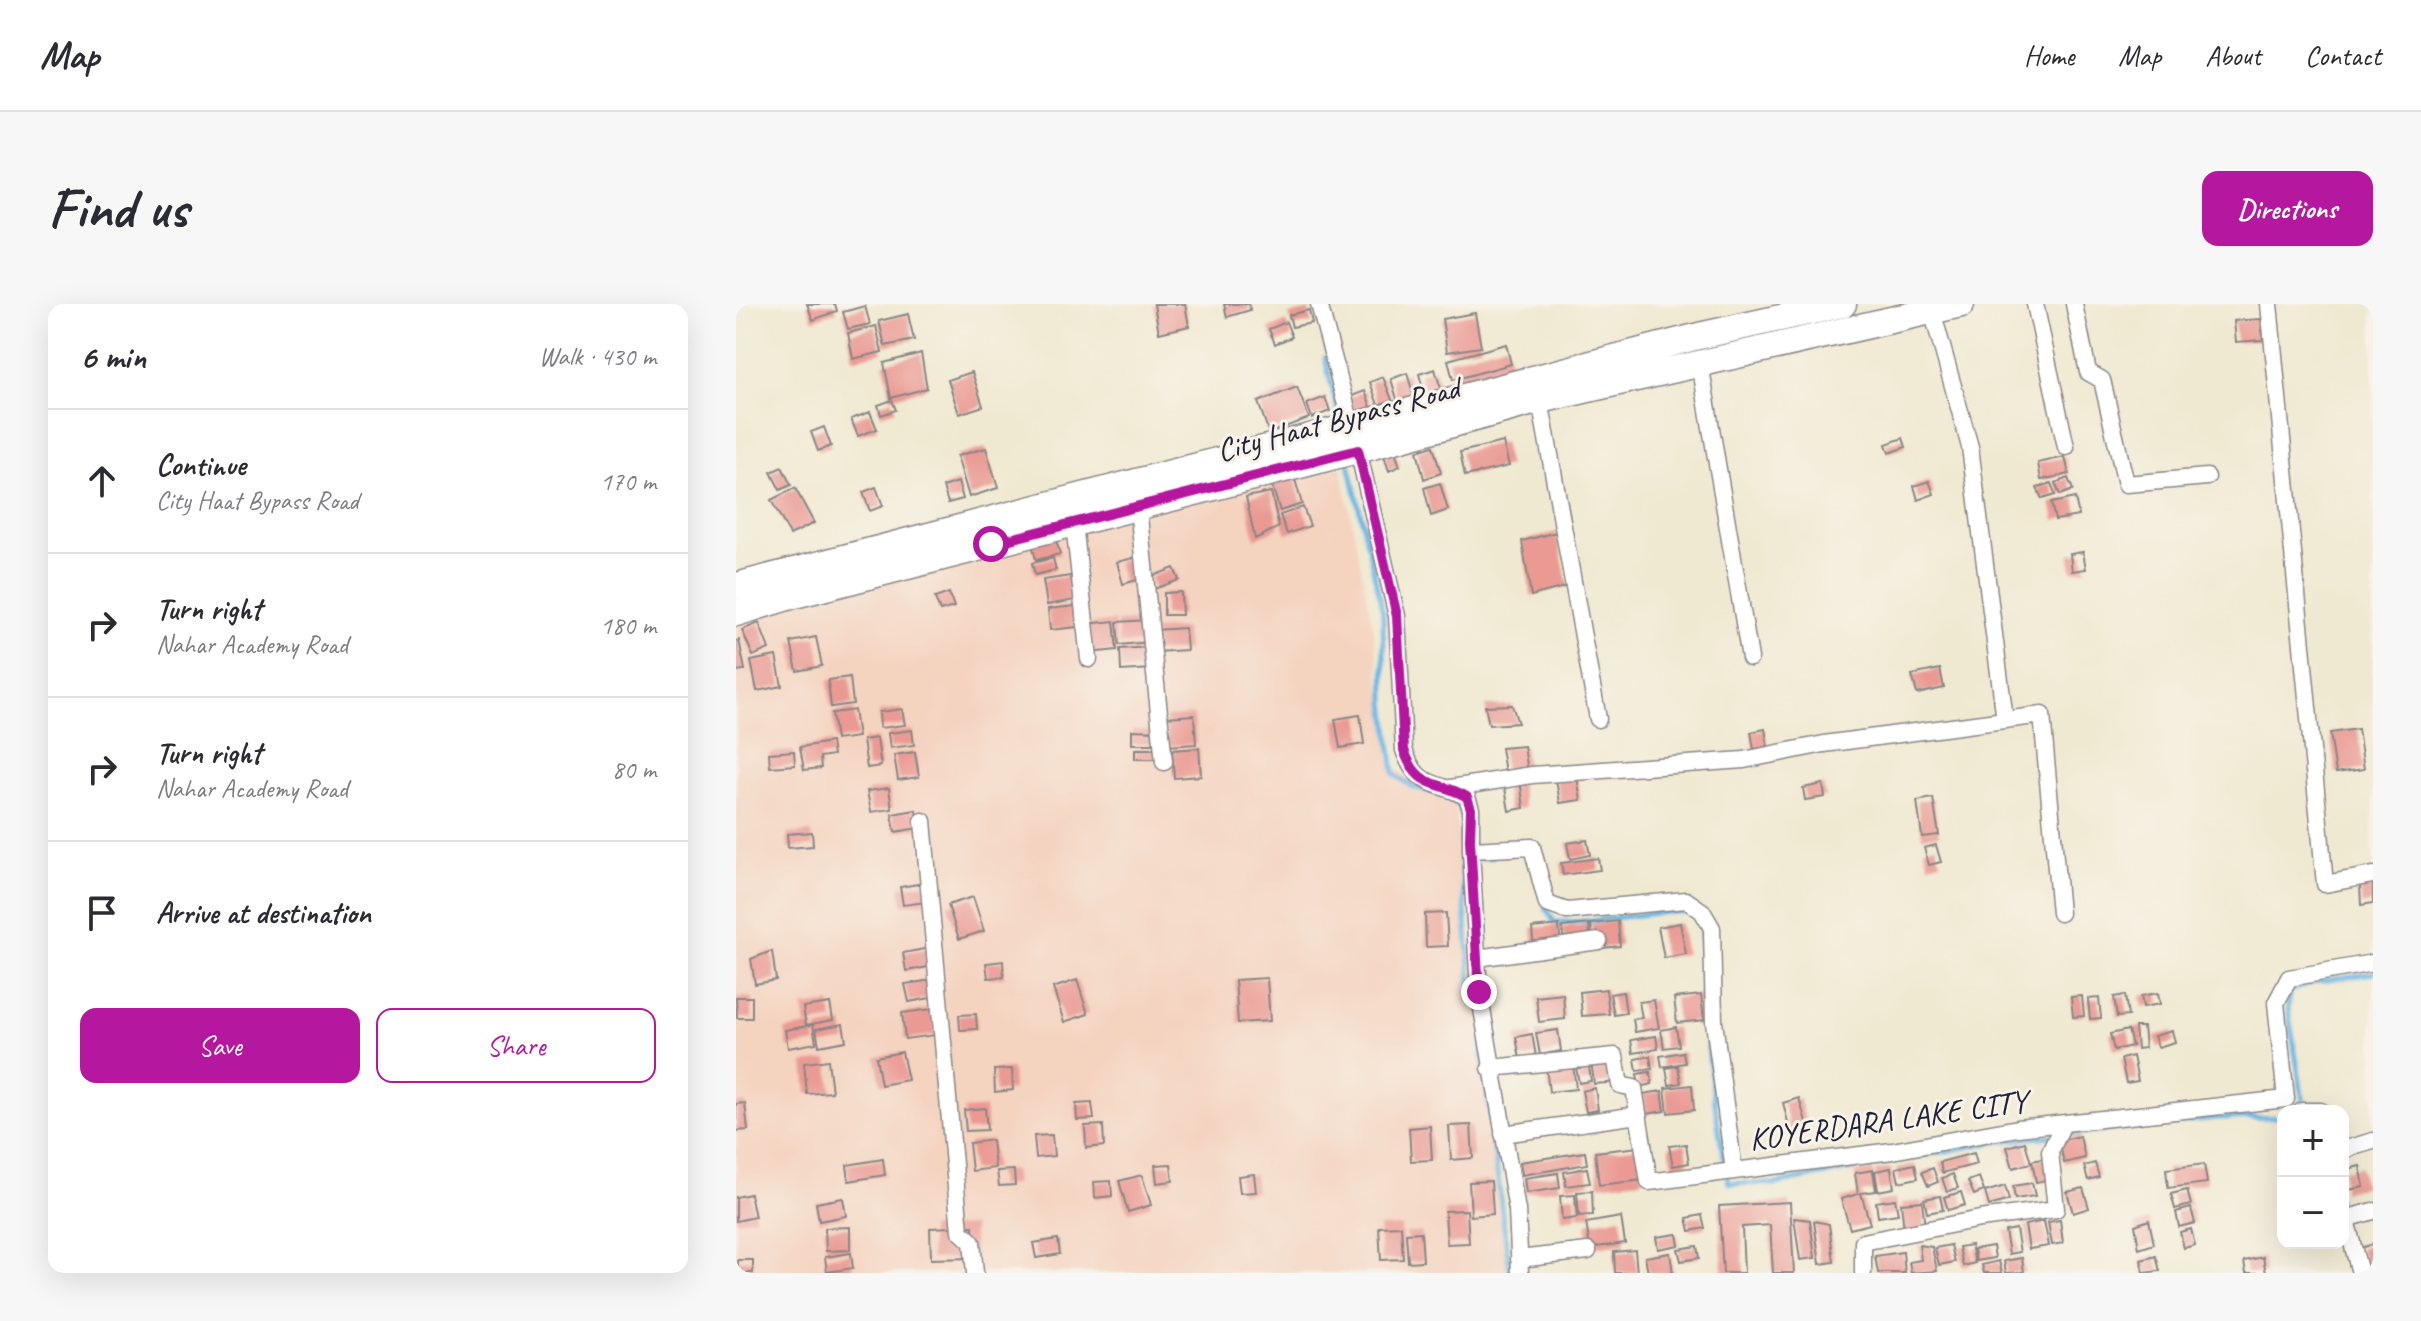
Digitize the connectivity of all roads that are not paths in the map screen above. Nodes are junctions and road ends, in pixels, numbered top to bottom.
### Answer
1 (1319, 304) edge
2 (1843, 304) edge
3 (1961, 304) edge
4 (2035, 304) edge
5 (2074, 304) edge
6 (2269, 304) edge
7 (1932, 311) junction
8 (1700, 363) junction
9 (1540, 400) junction
10 (1354, 438) junction
11 (2066, 447) dead end
12 (2207, 477) dead end
13 (1138, 507) junction
14 (1074, 523) junction
15 (736, 586) edge
16 (736, 613) edge
17 (1750, 658) dead end
18 (1089, 659) dead end
19 (1598, 719) dead end
20 (2005, 720) junction
21 (1164, 762) dead end
22 (1451, 788) junction
23 (923, 821) dead end
24 (1471, 850) junction
25 (2373, 875) edge
26 (2060, 913) dead end
27 (1599, 941) dead end
28 (1477, 958) junction
29 (2373, 963) edge
30 (1490, 1068) junction
31 (2286, 1099) junction
32 (2294, 1105) edge
33 (1638, 1115) junction
34 (2063, 1124) junction
35 (1503, 1134) junction
36 (2373, 1141) edge
37 (2349, 1148) edge
38 (1734, 1171) junction
39 (2373, 1211) edge
40 (2349, 1213) edge
41 (2349, 1232) edge
42 (1588, 1251) dead end
43 (1519, 1266) edge
44 (975, 1273) edge
45 (1863, 1273) edge
46 (2360, 1273) edge

1 - 10 street
2 - 10 main road, City Haat Bypass Road
3 - 7 main road, City Haat Bypass Road
4 - 11 street
5 - 12 street
6 - 25 street
7 - 8 main road, City Haat Bypass Road
7 - 20 street
8 - 9 main road, City Haat Bypass Road
8 - 17 street
9 - 10 main road, City Haat Bypass Road
9 - 19 street
10 - 13 main road, City Haat Bypass Road
10 - 15 main road, City Haat Bypass Road
10 - 22 street
13 - 14 main road, City Haat Bypass Road
13 - 21 street
14 - 16 main road, City Haat Bypass Road
14 - 18 street
20 - 22 street
20 - 26 street
22 - 24 street
23 - 44 street
24 - 28 street
24 - 38 street, KOYERDARA LAKE CITY
27 - 28 street
28 - 30 street
29 - 31 street
30 - 33 street
30 - 35 street
31 - 32 street
31 - 34 street, KOYERDARA LAKE CITY
33 - 35 street
33 - 38 street
34 - 38 street, KOYERDARA LAKE CITY
34 - 45 street
35 - 43 street
36 - 37 street
39 - 40 street
41 - 46 street
42 - 43 street

